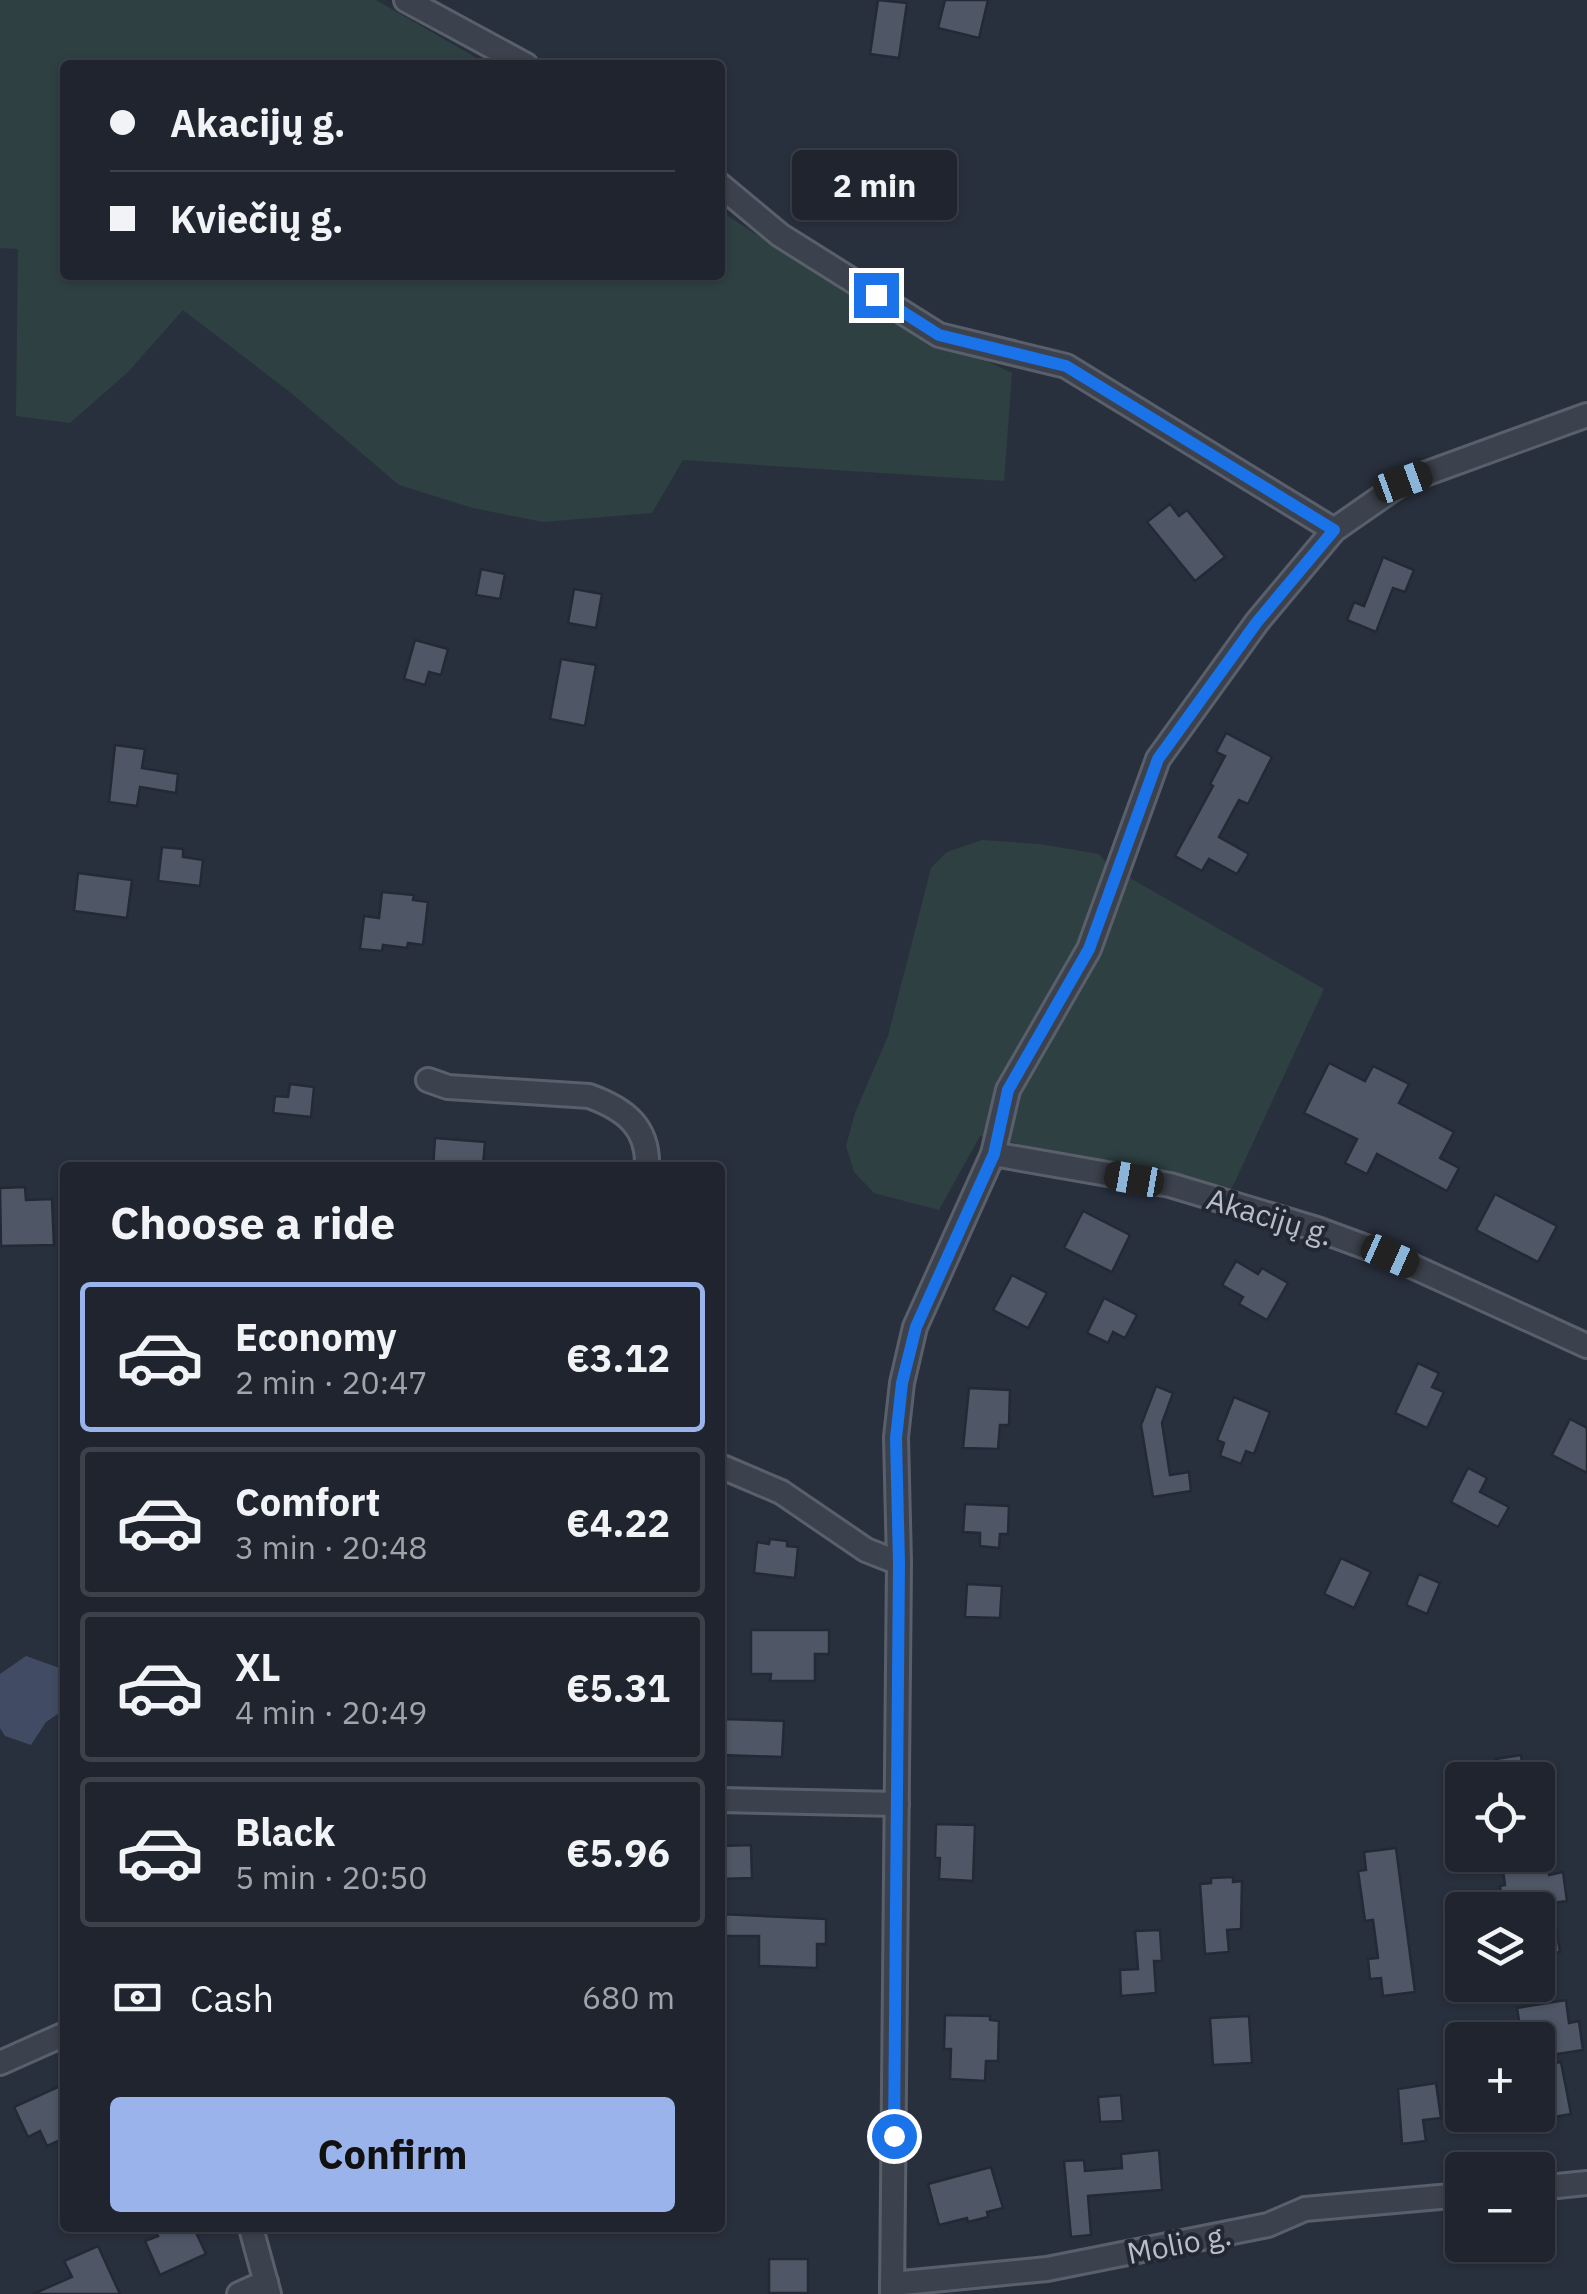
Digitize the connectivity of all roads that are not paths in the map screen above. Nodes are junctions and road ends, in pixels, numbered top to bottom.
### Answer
1 (406, 0) edge
2 (517, 60) edge
3 (725, 189) edge
4 (1587, 415) edge
5 (1334, 530) junction
6 (428, 1080) dead end
7 (994, 1154) junction
8 (647, 1162) edge
9 (1587, 1346) edge
10 (725, 1468) edge
11 (899, 1563) junction
12 (725, 1800) edge
13 (896, 1804) junction
14 (60, 2036) edge
15 (0, 2062) edge
16 (1587, 2183) edge
17 (1555, 2186) edge
18 (1445, 2196) edge
19 (252, 2232) edge
20 (268, 2288) edge
21 (892, 2289) edge
22 (239, 2294) edge

1 - 2 street
3 - 5 street
4 - 5 street
5 - 7 street
6 - 8 street
7 - 9 street, Akacijų g.
7 - 11 street
10 - 11 street
11 - 13 street
12 - 13 street
13 - 21 street
14 - 15 street
16 - 17 street
18 - 21 street, Molio g.
19 - 20 street
20 - 22 street

